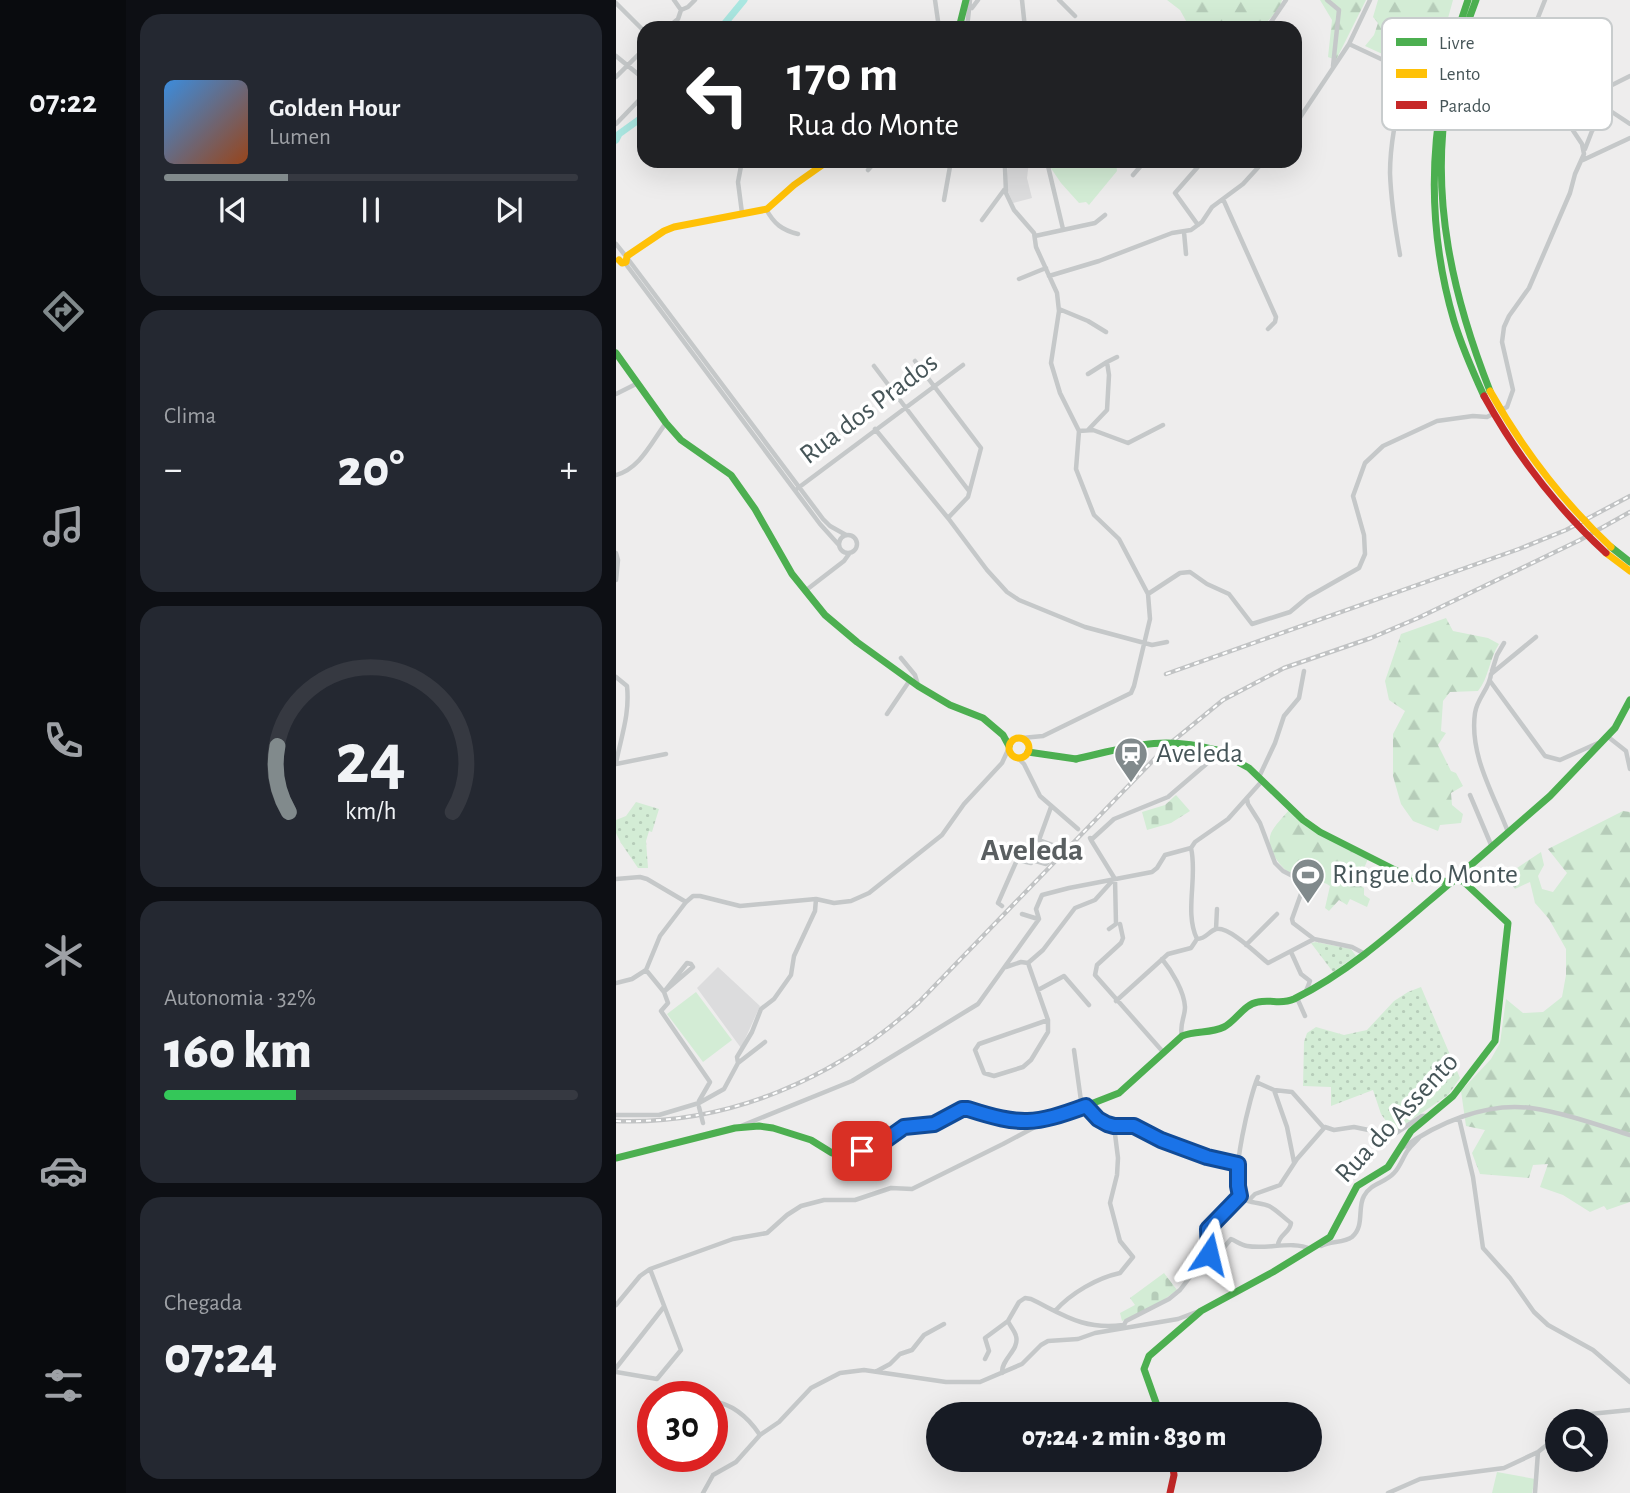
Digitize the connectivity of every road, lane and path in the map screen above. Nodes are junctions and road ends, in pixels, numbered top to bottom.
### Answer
1 (674, 0) edge
2 (695, 0) edge
3 (935, 0) edge
4 (968, 0) edge
5 (978, 0) edge
6 (1022, 0) edge
7 (1059, 0) edge
8 (1286, 0) edge
9 (1327, 0) edge
10 (1370, 0) edge
11 (1462, 0) edge
12 (1468, 0) edge
13 (1476, 0) edge
14 (1545, 0) edge
15 (616, 3) edge
16 (971, 9) junction
17 (681, 10) junction
18 (1075, 16) dead end
19 (1457, 18) edge
20 (1462, 18) edge
21 (1469, 18) edge
22 (1538, 18) edge
23 (676, 21) edge
24 (938, 21) edge
25 (961, 21) edge
26 (968, 21) edge
27 (1024, 21) edge
28 (1272, 21) edge
29 (637, 24) edge
30 (1349, 44) junction
31 (616, 56) edge
32 (637, 57) edge
33 (1382, 60) edge
34 (629, 65) junction
35 (1332, 71) junction
36 (637, 72) edge
37 (1630, 76) edge
38 (616, 77) edge
39 (1612, 85) edge
40 (637, 102) edge
41 (1612, 111) edge
42 (1302, 115) edge
43 (616, 124) edge
44 (1630, 124) edge
45 (1394, 130) edge
46 (1436, 130) edge
47 (1444, 130) edge
48 (1573, 130) edge
49 (1593, 130) edge
50 (1630, 138) edge
51 (1584, 151) junction
52 (1583, 160) junction
53 (741, 168) edge
54 (818, 168) edge
55 (950, 168) edge
56 (1005, 168) edge
57 (1048, 168) edge
58 (1139, 168) edge
59 (1197, 168) edge
60 (1258, 168) edge
61 (1133, 175) dead end
62 (1005, 189) junction
63 (1223, 199) junction
64 (944, 200) dead end
65 (766, 209) junction
66 (742, 214) junction
67 (1105, 215) dead end
68 (982, 220) dead end
69 (1198, 225) junction
70 (1063, 229) junction
71 (1184, 232) junction
72 (798, 234) dead end
73 (1035, 236) junction
74 (616, 243) edge
75 (1186, 254) dead end
76 (1400, 255) dead end
77 (622, 258) edge
78 (1046, 268) junction
79 (1049, 276) junction
80 (1019, 279) dead end
81 (1059, 309) junction
82 (1268, 330) dead end
83 (1106, 332) dead end
84 (616, 353) edge
85 (1117, 358) dead end
86 (915, 361) dead end
87 (1107, 362) junction
88 (963, 365) dead end
89 (874, 366) dead end
90 (1088, 374) dead end
91 (638, 383) junction
92 (934, 386) junction
93 (1487, 393) junction
94 (616, 394) edge
95 (905, 407) junction
96 (666, 423) junction
97 (1163, 425) dead end
98 (875, 429) junction
99 (1088, 430) junction
100 (1079, 431) junction
101 (616, 475) edge
102 (797, 488) junction
103 (969, 492) junction
104 (948, 518) junction
105 (846, 535) junction
106 (838, 544) junction
107 (1609, 550) junction
108 (616, 553) edge
109 (850, 554) junction
110 (1630, 562) edge
111 (616, 572) edge
112 (1630, 572) edge
113 (616, 580) edge
114 (804, 591) junction
115 (1147, 594) junction
116 (1536, 637) dead end
117 (1167, 642) dead end
118 (1144, 643) junction
119 (1504, 643) dead end
120 (901, 658) dead end
121 (1304, 671) dead end
122 (1491, 674) junction
123 (616, 677) edge
124 (910, 680) junction
125 (1490, 681) junction
126 (918, 686) junction
127 (1630, 699) edge
128 (887, 714) dead end
129 (1003, 735) junction
130 (1018, 738) junction
131 (1605, 739) junction
132 (1009, 748) junction
133 (1628, 749) edge
134 (1026, 752) junction
135 (1576, 753) junction
136 (666, 754) dead end
137 (1225, 754) junction
138 (1583, 762) junction
139 (1002, 763) junction
140 (616, 764) edge
141 (1630, 769) edge
142 (1261, 779) junction
143 (1470, 795) dead end
144 (1247, 799) junction
145 (1051, 807) junction
146 (1078, 829) dead end
147 (1508, 833) junction
148 (1492, 847) junction
149 (1191, 848) junction
150 (1465, 877) junction
151 (616, 879) edge
152 (1115, 879) junction
153 (1450, 882) junction
154 (816, 899) junction
155 (686, 902) junction
156 (1002, 906) dead end
157 (1217, 909) dead end
158 (1022, 914) dead end
159 (1277, 914) dead end
160 (1038, 919) junction
161 (1120, 924) dead end
162 (1109, 929) dead end
163 (1216, 929) junction
164 (1197, 939) junction
165 (1314, 939) junction
166 (1246, 945) junction
167 (1291, 952) junction
168 (1014, 954) junction
169 (1365, 954) junction
170 (1162, 959) junction
171 (1021, 962) junction
172 (1028, 963) junction
173 (1005, 968) junction
174 (646, 971) junction
175 (616, 983) edge
176 (1038, 990) junction
177 (665, 991) junction
178 (1306, 992) junction
179 (1297, 998) junction
180 (1116, 1001) junction
181 (1089, 1004) dead end
182 (1305, 1016) dead end
183 (1048, 1020) junction
184 (1182, 1035) junction
185 (765, 1042) dead end
186 (1074, 1049) dead end
187 (1164, 1053) junction
188 (738, 1062) junction
189 (1274, 1090) junction
190 (699, 1105) junction
191 (1084, 1107) junction
192 (616, 1115) edge
193 (1430, 1115) junction
194 (1460, 1118) junction
195 (1039, 1121) junction
196 (1114, 1126) junction
197 (736, 1128) junction
198 (1324, 1128) junction
199 (1630, 1135) edge
200 (706, 1136) junction
201 (1419, 1137) junction
202 (1401, 1149) junction
203 (616, 1158) edge
204 (1295, 1163) junction
205 (1238, 1164) junction
206 (1240, 1196) junction
207 (1248, 1201) junction
208 (1278, 1245) junction
209 (1312, 1249) junction
210 (1209, 1252) junction
211 (649, 1269) junction
212 (616, 1305) edge
213 (664, 1308) junction
214 (1055, 1311) junction
215 (1008, 1321) junction
216 (1181, 1322) junction
217 (944, 1324) dead end
218 (1144, 1324) junction
219 (1124, 1325) junction
220 (985, 1359) dead end
221 (616, 1370) edge
222 (876, 1371) junction
223 (1002, 1373) junction
224 (1630, 1382) edge
225 (1155, 1402) edge
226 (728, 1405) edge
227 (1630, 1410) edge
228 (1608, 1412) edge
229 (760, 1435) junction
230 (1545, 1446) edge
231 (1538, 1452) junction
232 (1173, 1472) edge
233 (1404, 1486) junction
234 (1173, 1492) edge
235 (703, 1493) edge
236 (1388, 1493) edge
237 (1404, 1493) edge
238 (1535, 1493) edge

1 - 17 street
2 - 17 street
3 - 24 street
4 - 16 street
4 - 25 main road
5 - 16 street
6 - 27 street
7 - 18 street
8 - 28 street
9 - 35 street
10 - 30 street
11 - 19 main road
12 - 20 main road
13 - 21 main road
14 - 22 street
15 - 29 street
16 - 26 street
17 - 23 street
30 - 33 street
30 - 35 street
31 - 34 street
32 - 34 street
34 - 36 street
34 - 38 street
35 - 42 street
37 - 39 street
40 - 43 street
41 - 44 street
45 - 76 street
46 - 93 main road
47 - 93 main road
48 - 51 street
49 - 51 street
50 - 52 street
51 - 52 street
52 - 115 street
53 - 66 street
54 - 65 main road
55 - 64 street
56 - 62 street
57 - 70 street
58 - 61 street
59 - 69 street
60 - 63 street
62 - 68 street
62 - 73 street
63 - 69 street
63 - 82 street
65 - 66 main road
65 - 72 street
66 - 77 main road
67 - 70 street
69 - 71 street
70 - 73 street
71 - 75 street
71 - 79 street
73 - 78 street
74 - 77 street
77 - 102 street
78 - 79 street
78 - 80 street
79 - 81 street
81 - 83 street
81 - 100 street
84 - 91 main road
85 - 87 street
86 - 92 street
87 - 90 street
87 - 99 street
88 - 92 street, Rua dos Prados
89 - 95 street
91 - 94 street
91 - 96 main road
92 - 95 street, Rua dos Prados
92 - 103 street
93 - 107 main road, bridge
95 - 98 street, Rua dos Prados
95 - 103 street
96 - 101 street
96 - 114 main road
97 - 99 street
98 - 102 street, Rua dos Prados
98 - 104 street
99 - 100 street
100 - 115 street
102 - 105 street
102 - 106 street
103 - 104 street
104 - 118 street
105 - 106 street
105 - 109 street
106 - 109 street
107 - 110 main road
107 - 112 main road
108 - 111 street
109 - 114 street
111 - 113 street
114 - 124 main road
115 - 118 street
116 - 122 street
117 - 118 street
118 - 134 street
119 - 122 street
120 - 126 street
121 - 142 street
122 - 125 street
123 - 140 street
124 - 126 main road
124 - 128 street
125 - 135 street
125 - 147 street
126 - 129 main road
127 - 131 main road
129 - 130 main road
129 - 132 main road
130 - 132 main road
130 - 134 main road
131 - 133 street
131 - 135 street
131 - 138 main road
132 - 134 main road
132 - 139 street
133 - 141 street
134 - 137 main road, bridge
134 - 139 street
134 - 145 street
135 - 138 street
136 - 140 street
137 - 142 main road
137 - 152 street
138 - 147 main road
139 - 154 street
142 - 144 street
142 - 153 main road
143 - 148 street
144 - 149 street
144 - 165 street
145 - 146 street
145 - 156 street
147 - 148 main road
148 - 150 main road
149 - 152 street
149 - 164 street
150 - 153 main road
150 - 193 main road, Rua do Assento
151 - 155 street
152 - 160 street
152 - 162 street
152 - 172 street
153 - 169 main road
154 - 155 street
154 - 188 street
155 - 174 street
157 - 163 street
158 - 160 street
159 - 166 street
160 - 168 street
161 - 180 street
163 - 164 street
163 - 166 street
164 - 170 street
165 - 167 street
165 - 169 street
166 - 167 street
167 - 178 street
168 - 171 street
168 - 173 street
169 - 178 main road
170 - 180 street
170 - 184 street
171 - 172 street
171 - 173 street
172 - 176 street
173 - 197 street
174 - 175 street
174 - 177 street
176 - 181 street
176 - 183 street
177 - 177 street
177 - 190 street
178 - 179 main road
179 - 182 street
179 - 184 main road
180 - 187 street
183 - 183 street
184 - 187 main road
185 - 188 street
186 - 191 street
187 - 191 main road
188 - 190 street
189 - 198 street
189 - 204 street
189 - 205 street
190 - 192 street
190 - 200 street, bridge
191 - 195 main road
191 - 196 street
193 - 198 street
193 - 202 main road, Rua do Assento
194 - 199 street
194 - 201 street
194 - 224 street
195 - 197 main road
195 - 211 street
196 - 205 street
196 - 214 street
197 - 200 main road
198 - 204 street
200 - 203 main road
201 - 202 street
201 - 209 street
202 - 209 main road, Rua do Assento
204 - 207 street
205 - 206 street
206 - 207 street
206 - 210 street
207 - 208 street
208 - 209 street
208 - 210 street
209 - 216 main road, Rua do Assento
210 - 219 street
211 - 212 street
211 - 213 street
213 - 221 street
213 - 221 street
214 - 215 street
214 - 219 street
215 - 220 street
215 - 223 street
216 - 218 street
216 - 225 main road, Rua do Assento
217 - 222 street
218 - 219 street
218 - 223 street
222 - 223 street
222 - 229 street
226 - 229 street
227 - 228 street
229 - 235 street
230 - 231 street
231 - 233 street
231 - 238 street
232 - 234 main road
233 - 236 street
233 - 237 street

